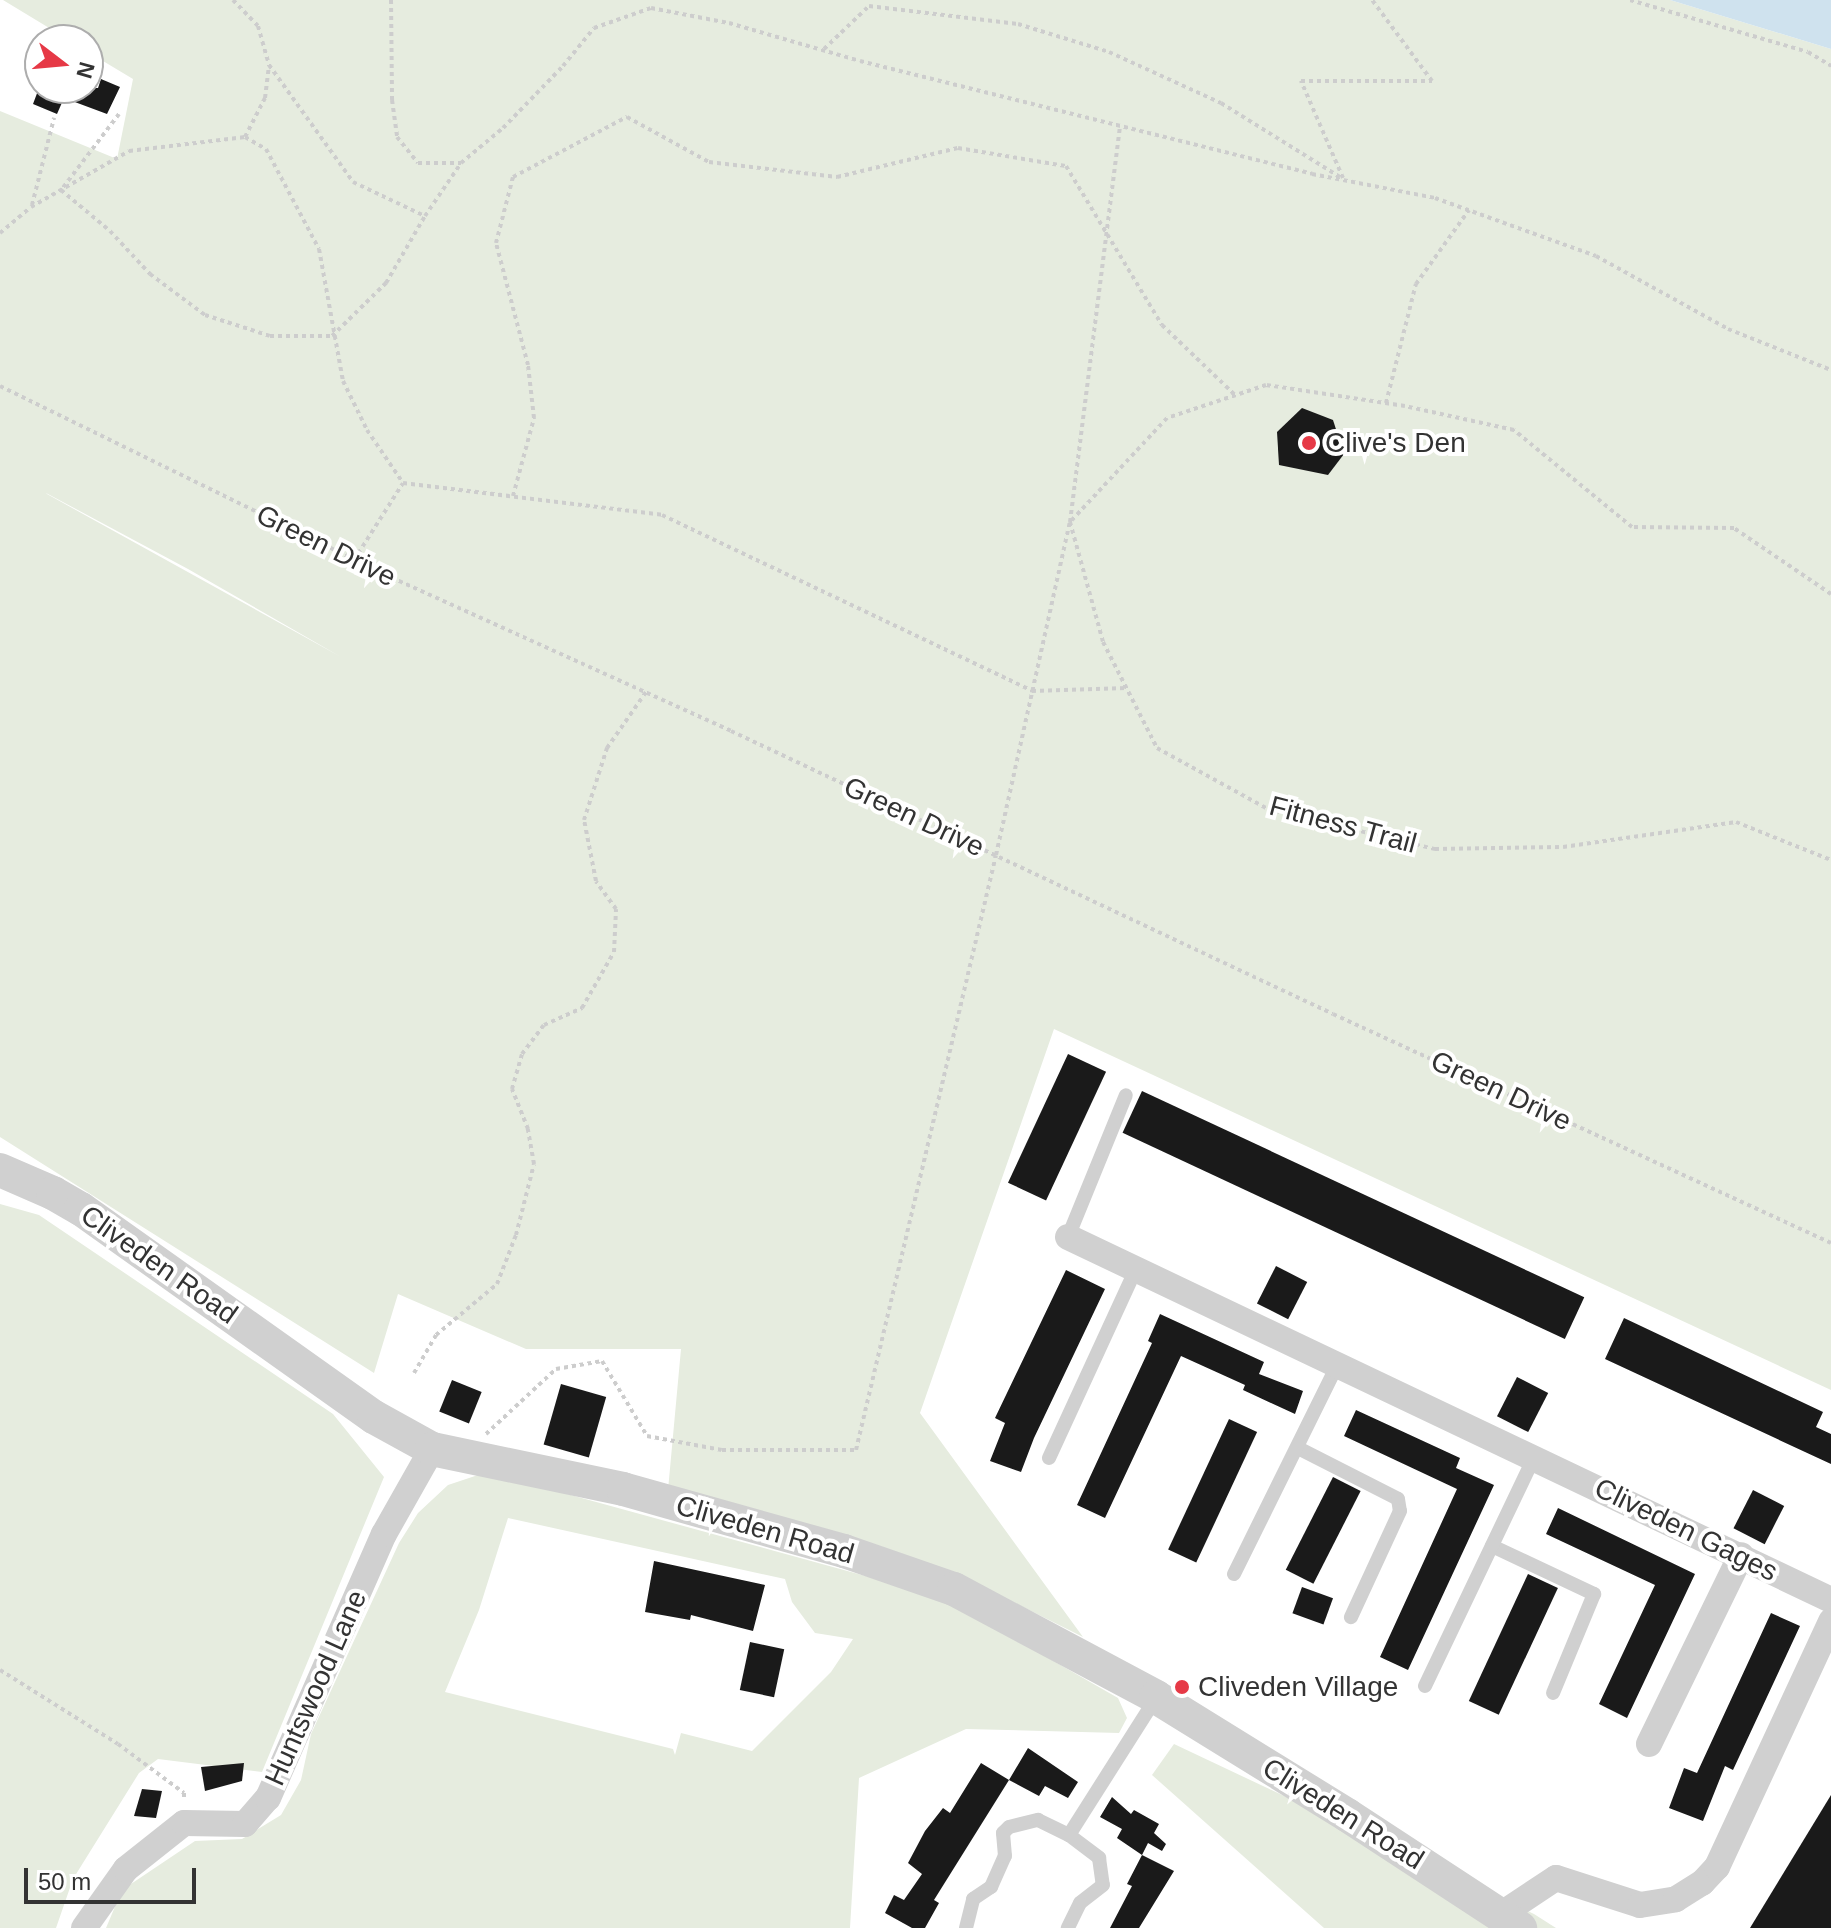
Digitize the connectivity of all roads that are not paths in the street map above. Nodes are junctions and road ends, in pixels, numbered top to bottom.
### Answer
1 (1126, 1095) dead end
2 (0, 1170) edge
3 (1068, 1237) joint
4 (1135, 1271) junction
5 (1337, 1366) junction
6 (1298, 1448) junction
7 (448, 1453) junction
8 (1049, 1458) dead end
9 (1537, 1459) junction
10 (1492, 1546) junction
11 (1741, 1555) junction
12 (1234, 1574) dead end
13 (1831, 1600) edge
14 (1351, 1617) dead end
15 (1831, 1621) edge
16 (1425, 1686) dead end
17 (1553, 1693) dead end
18 (1156, 1697) junction
19 (1649, 1744) dead end
20 (1069, 1835) junction
21 (1510, 1922) edge
22 (84, 1928) edge
23 (966, 1928) edge
24 (1068, 1928) edge

1 - 3 lane
2 - 7 street, Cliveden Road
3 - 4 street, Cliveden Gages
4 - 5 street, Cliveden Gages
4 - 8 lane
5 - 6 lane
5 - 9 street, Cliveden Gages
6 - 12 lane
6 - 14 lane
7 - 18 street, Cliveden Road
7 - 22 street, Huntswood Lane
9 - 10 lane
9 - 11 street, Cliveden Gages
10 - 16 lane
10 - 17 lane
11 - 13 street, Cliveden Gages
11 - 19 street
15 - 21 street
18 - 20 lane
18 - 21 street, Cliveden Road
20 - 23 lane
20 - 24 lane

